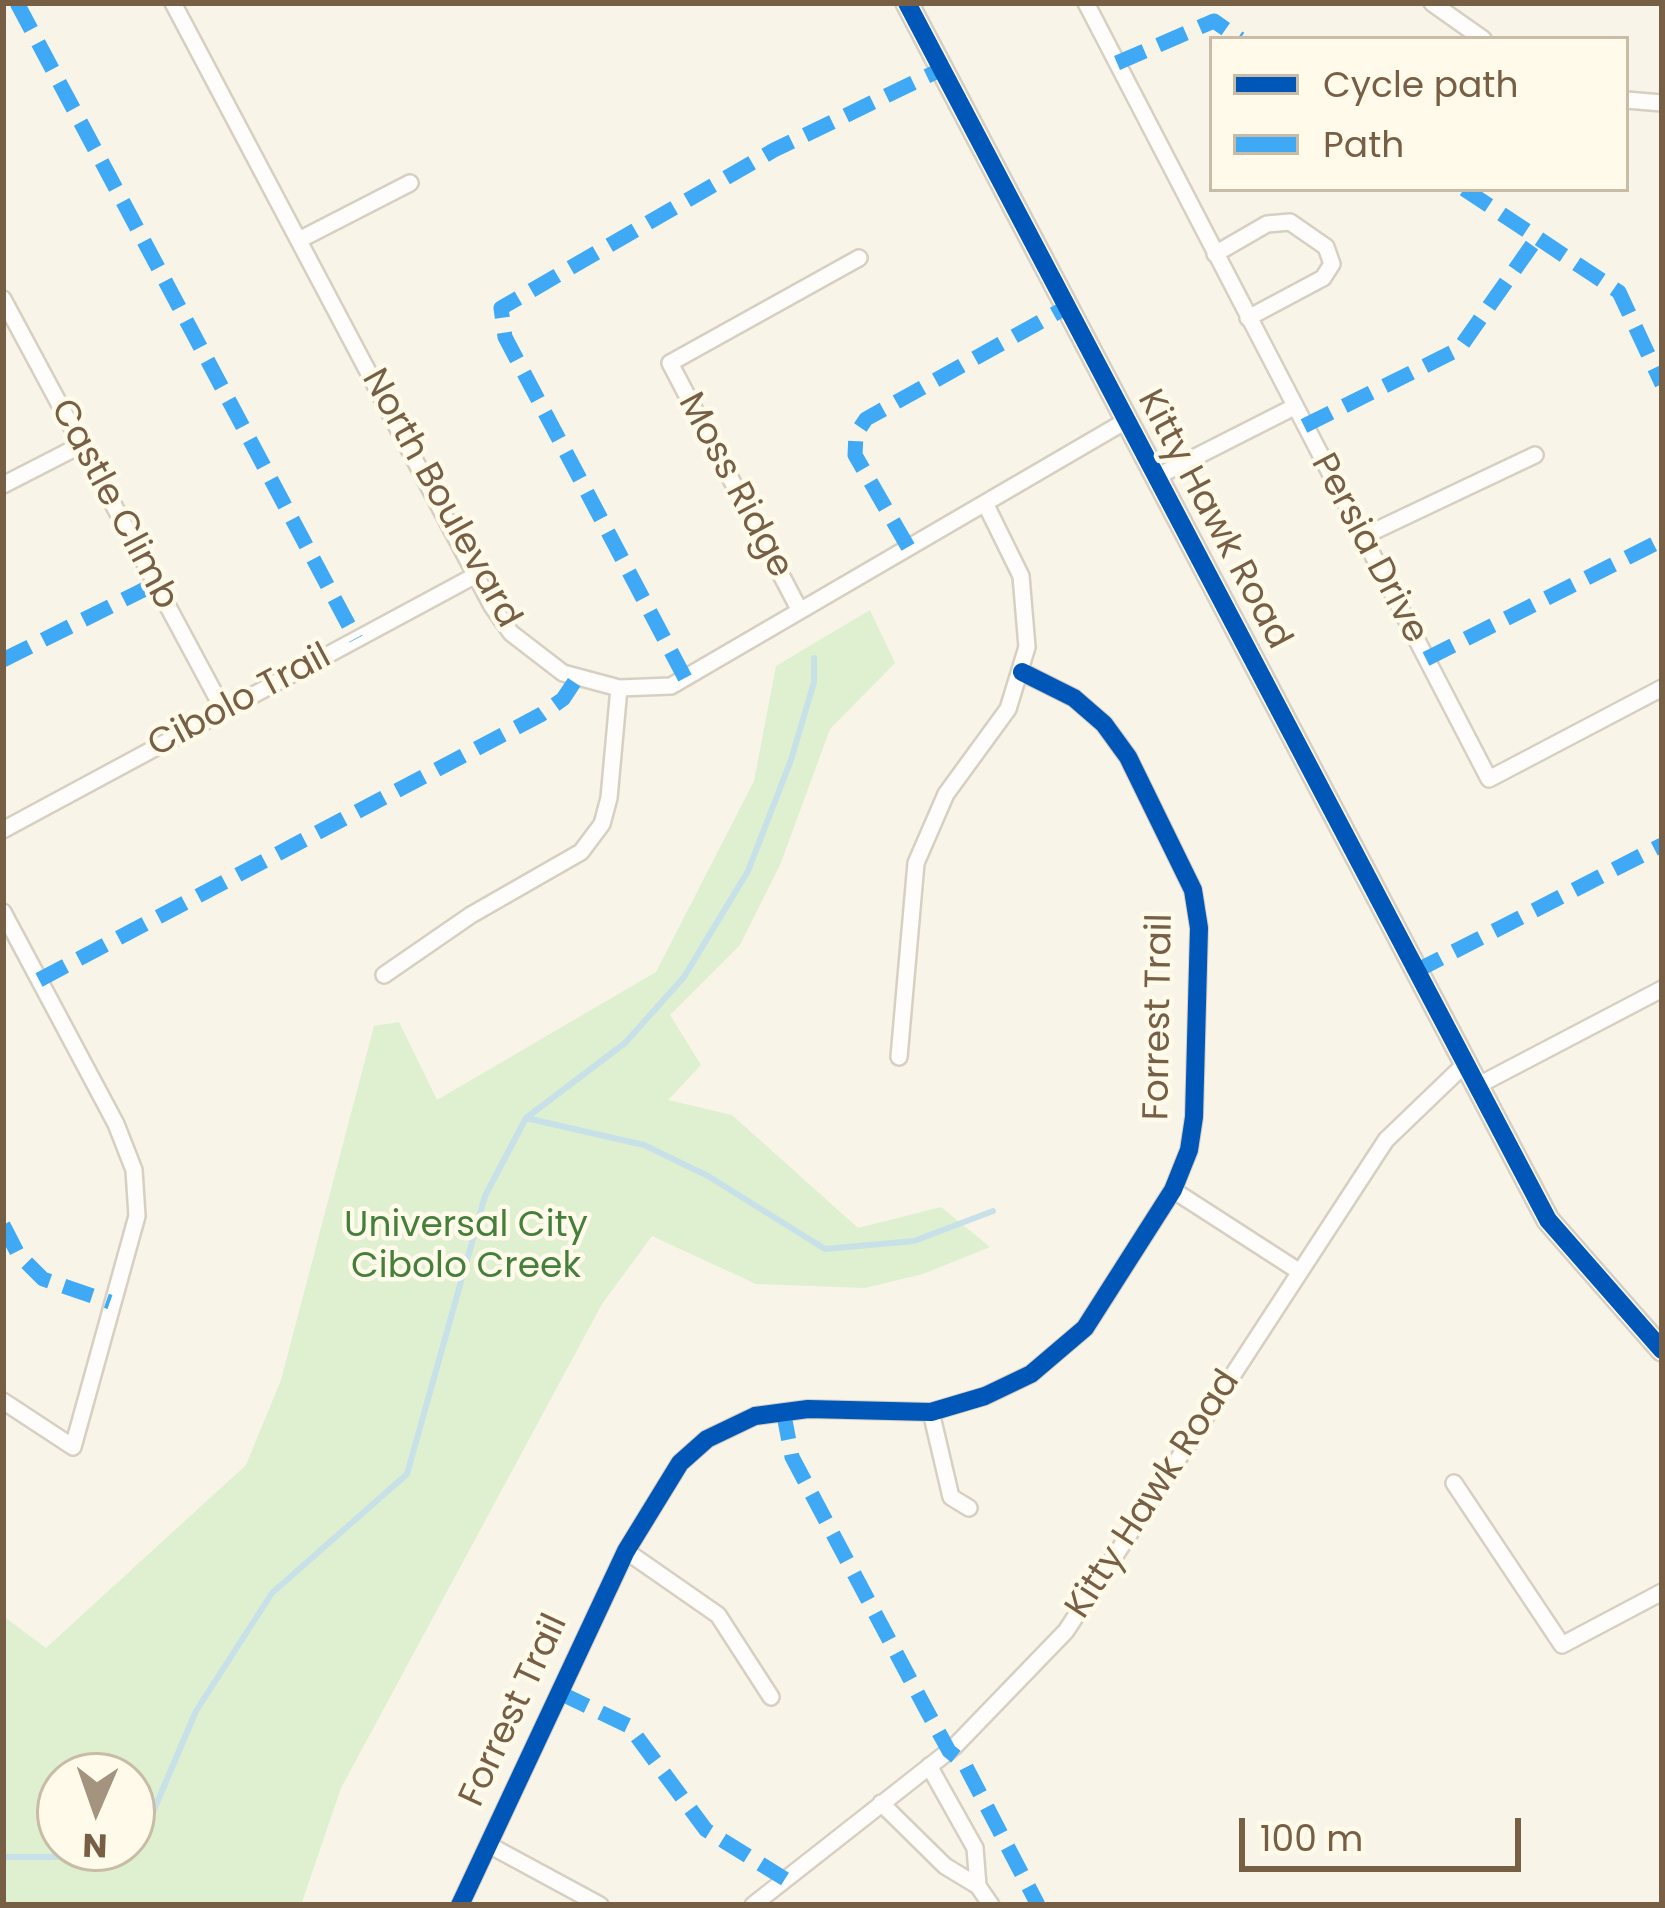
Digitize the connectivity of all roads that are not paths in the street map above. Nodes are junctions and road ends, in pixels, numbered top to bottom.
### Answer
1 (173, 3) edge
2 (907, 3) edge
3 (1086, 3) edge
4 (1432, 3) edge
5 (1479, 36) edge
6 (1629, 100) edge
7 (1662, 103) edge
8 (410, 183) dead end
9 (299, 240) junction
10 (1215, 254) junction
11 (859, 258) dead end
12 (3, 299) edge
13 (1249, 318) junction
14 (1294, 407) junction
15 (1124, 422) junction
16 (81, 445) junction
17 (1535, 455) dead end
18 (1154, 478) junction
19 (3, 485) edge
20 (985, 503) junction
21 (1362, 537) junction
22 (476, 575) junction
23 (800, 609) junction
24 (1022, 672) junction
25 (619, 688) junction
26 (1662, 688) edge
27 (224, 711) junction
28 (3, 830) edge
29 (3, 912) edge
30 (384, 975) dead end
31 (1662, 989) edge
32 (899, 1057) dead end
33 (1463, 1066) junction
34 (1475, 1087) junction
35 (1173, 1190) junction
36 (1300, 1272) junction
37 (1662, 1350) edge
38 (3, 1401) edge
39 (931, 1412) junction
40 (1454, 1483) dead end
41 (969, 1508) dead end
42 (626, 1551) junction
43 (1662, 1592) edge
44 (771, 1697) dead end
45 (929, 1766) junction
46 (881, 1803) junction
47 (489, 1845) junction
48 (978, 1886) junction
49 (460, 1905) edge
50 (600, 1905) edge
51 (753, 1905) edge
52 (991, 1905) edge

1 - 9 street, North Boulevard
2 - 15 street, Kitty Hawk Road
3 - 10 street, Persia Drive
4 - 5 street
6 - 7 street
8 - 9 street
9 - 22 street, North Boulevard
10 - 13 street, Persia Drive
10 - 13 street
11 - 23 street, Moss Ridge
12 - 16 street, Castle Climb
13 - 14 street, Persia Drive
14 - 18 street
14 - 21 street, Persia Drive
15 - 18 street, Kitty Hawk Road
15 - 20 street, North Boulevard
16 - 19 street
16 - 27 street, Castle Climb
17 - 21 street
18 - 33 street, Kitty Hawk Road
20 - 23 street, North Boulevard
20 - 24 street
21 - 26 street, Persia Drive
22 - 25 street, North Boulevard
22 - 27 street, Cibolo Trail
23 - 25 street, North Boulevard
24 - 32 street
24 - 35 street, Forrest Trail
25 - 30 street
27 - 28 street, Cibolo Trail
29 - 38 street
31 - 34 street
33 - 34 street
33 - 36 street, Kitty Hawk Road
34 - 37 street
35 - 36 street
35 - 39 street, Forrest Trail
36 - 45 street, Kitty Hawk Road
39 - 41 street
39 - 42 street, Forrest Trail
40 - 43 street
42 - 44 street
42 - 47 street, Forrest Trail
45 - 46 street, Kitty Hawk Road
45 - 48 street
46 - 48 street
46 - 51 street, Kitty Hawk Road
47 - 49 street, Forrest Trail
47 - 50 street
48 - 52 street

